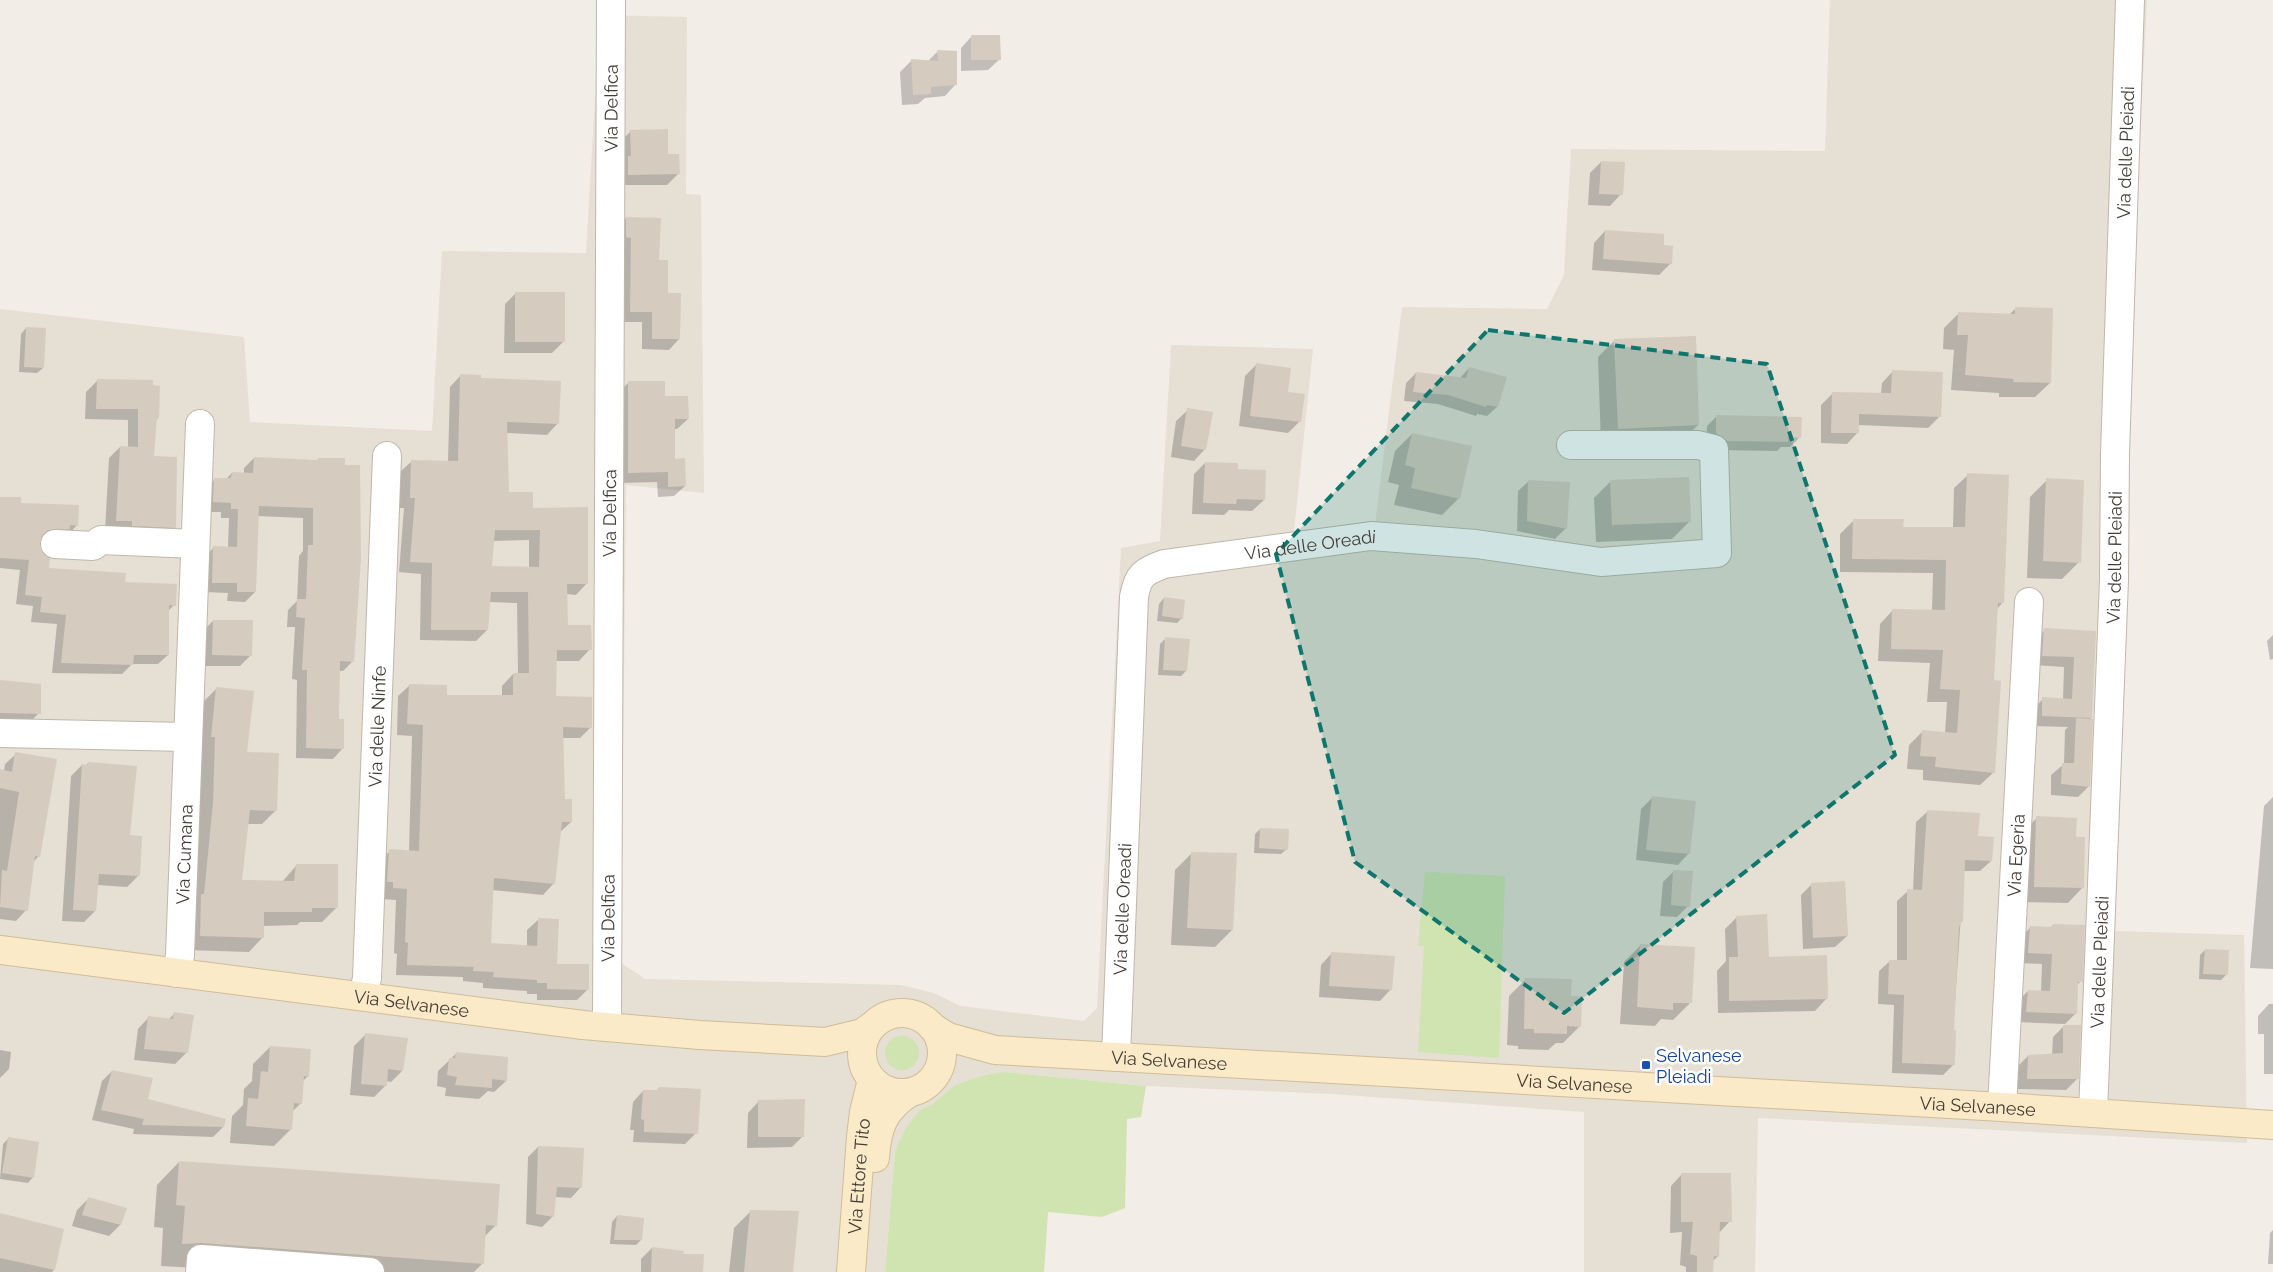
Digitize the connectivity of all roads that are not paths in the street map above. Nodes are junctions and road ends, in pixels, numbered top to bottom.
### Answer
1 (611, 0) edge
2 (2130, 0) edge
3 (200, 424) dead end
4 (1571, 445) dead end
5 (387, 456) dead end
6 (56, 544) dead end
7 (195, 544) junction
8 (2028, 602) dead end
9 (0, 733) edge
10 (187, 737) junction
11 (0, 950) edge
12 (177, 973) junction
13 (363, 996) junction
14 (872, 1026) junction
15 (607, 1027) junction
16 (932, 1027) junction
17 (825, 1042) junction
18 (994, 1050) junction
19 (1116, 1057) junction
20 (867, 1070) junction
21 (936, 1074) junction
22 (909, 1093) junction
23 (2002, 1107) junction
24 (2093, 1113) junction
25 (2273, 1124) edge
26 (200, 1272) edge
27 (370, 1272) edge
28 (851, 1272) edge
29 (866, 1272) edge

1 - 15 street, Via Delfica
2 - 24 street, Via delle Pleiadi
3 - 7 street, Via Cumana
4 - 19 street, Via delle Oreadi
5 - 13 street, Via delle Ninfe
6 - 7 street
7 - 10 street, Via Cumana
8 - 23 street, Via Egeria
9 - 10 street
10 - 12 street, Via Cumana
11 - 12 street, Via Selvanese
12 - 13 street, Via Selvanese
13 - 15 street, Via Selvanese
14 - 16 street
14 - 17 street, Via Selvanese
14 - 20 street
15 - 17 street, Via Selvanese
16 - 18 street, Via Selvanese
16 - 21 street
17 - 20 street, Via Selvanese
18 - 19 street, Via Selvanese
18 - 21 street, Via Selvanese
19 - 23 street, Via Selvanese
20 - 22 street
20 - 28 street, Via Ettore Tito
21 - 22 street
22 - 29 street, Via Ettore Tito
23 - 24 street, Via Selvanese
24 - 25 street, Via Selvanese
26 - 27 street

